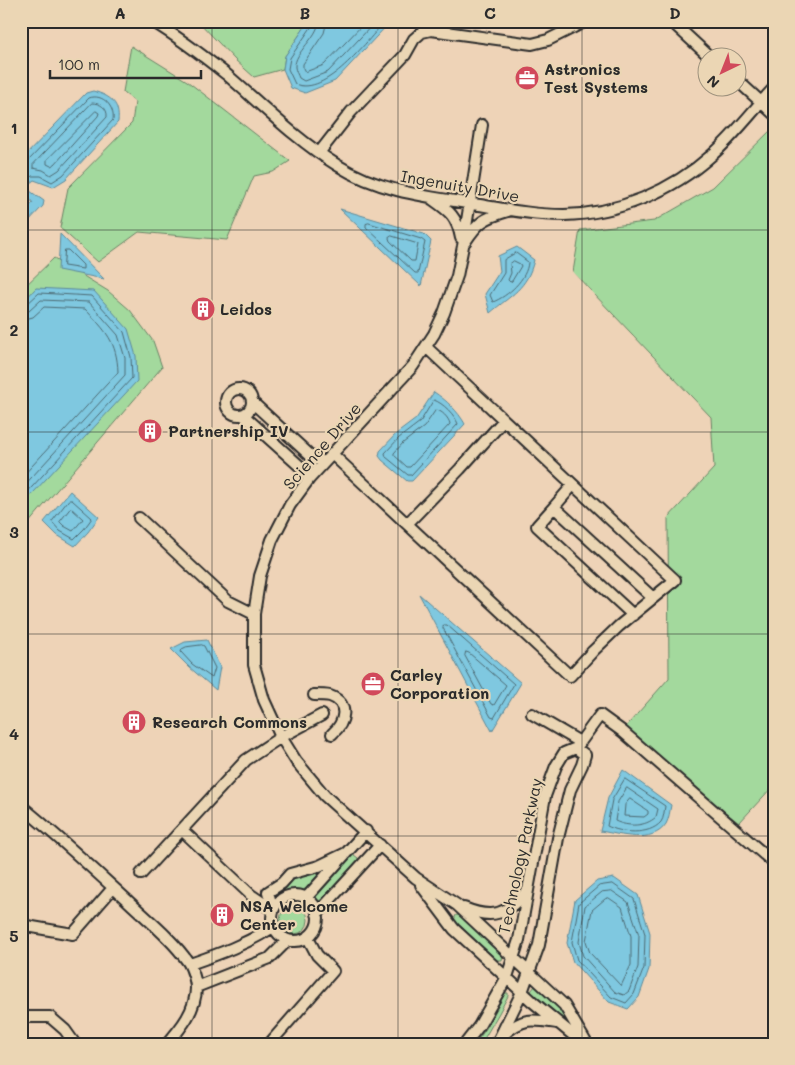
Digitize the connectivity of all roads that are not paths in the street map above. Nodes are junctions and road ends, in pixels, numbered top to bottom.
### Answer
1 (152, 21) edge
2 (586, 21) edge
3 (671, 21) edge
4 (700, 48) edge
5 (774, 88) edge
6 (748, 91) edge
7 (760, 102) junction
8 (774, 114) edge
9 (482, 125) dead end
10 (319, 153) junction
11 (428, 197) junction
12 (469, 203) junction
13 (511, 210) junction
14 (463, 246) junction
15 (426, 347) junction
16 (252, 402) junction
17 (243, 415) junction
18 (504, 420) junction
19 (332, 454) junction
20 (324, 462) junction
21 (309, 479) junction
22 (573, 485) junction
23 (554, 508) junction
24 (139, 518) dead end
25 (407, 524) junction
26 (653, 598) junction
27 (254, 614) junction
28 (633, 615) junction
29 (314, 695) dead end
30 (532, 714) dead end
31 (322, 715) dead end
32 (332, 734) dead end
33 (281, 736) junction
34 (578, 745) junction
35 (21, 806) edge
36 (182, 830) junction
37 (366, 831) junction
38 (380, 845) junction
39 (346, 853) junction
40 (774, 863) edge
41 (141, 874) dead end
42 (416, 878) junction
43 (113, 888) junction
44 (528, 890) junction
45 (306, 898) junction
46 (457, 905) junction
47 (273, 910) junction
48 (317, 914) junction
49 (21, 925) edge
50 (273, 927) junction
51 (308, 938) junction
52 (288, 940) junction
53 (514, 958) junction
54 (190, 964) junction
55 (529, 972) junction
56 (507, 977) junction
57 (196, 987) junction
58 (522, 992) junction
59 (21, 1017) edge
60 (558, 1024) junction
61 (497, 1041) edge
62 (270, 1042) dead end
63 (75, 1044) edge
64 (167, 1044) edge
65 (465, 1044) edge
66 (585, 1044) edge

1 - 10 street, Ingenuity Drive
2 - 10 street
3 - 4 street
5 - 7 street, Ingenuity Drive
6 - 7 street
7 - 8 street
7 - 13 street, Ingenuity Drive
9 - 12 street, Science Drive
10 - 11 street, Ingenuity Drive
11 - 12 street, Ingenuity Drive
11 - 14 street
12 - 13 street, Ingenuity Drive
12 - 14 street, Science Drive
13 - 14 street
14 - 15 street, Science Drive
15 - 18 street
15 - 19 street, Science Drive
16 - 17 street
16 - 17 street
16 - 20 street
17 - 21 street
18 - 22 street
18 - 25 street
19 - 20 street, Science Drive
19 - 25 street
20 - 21 street, Science Drive
21 - 27 street, Science Drive
22 - 23 street
22 - 26 street
23 - 26 street
23 - 28 street
24 - 27 street
25 - 28 street
26 - 28 street
27 - 33 street, Science Drive
29 - 32 street
30 - 34 street
31 - 33 street
33 - 36 street
33 - 37 street, Science Drive
34 - 40 street
34 - 44 street, Technology Parkway
34 - 55 street, Technology Parkway
35 - 43 street
36 - 41 street
36 - 47 street
37 - 38 street, Science Drive
37 - 39 street
38 - 42 street, Science Drive
38 - 48 street
39 - 45 street
39 - 47 street
42 - 46 street, Science Drive
42 - 56 street, Science Drive
43 - 49 street
43 - 54 street
44 - 46 street
44 - 53 street, Technology Parkway
45 - 47 street
45 - 48 street
46 - 53 street, Science Drive
47 - 50 street
48 - 51 street
50 - 52 street
50 - 54 street
51 - 52 street
51 - 62 street
52 - 57 street
53 - 55 street, Science Drive
53 - 56 street, Technology Parkway
54 - 57 street
55 - 58 street, Technology Parkway
55 - 66 street, Science Drive
56 - 58 street, Science Drive
56 - 65 street, Technology Parkway
57 - 64 street
58 - 60 street, Science Drive
58 - 61 street, Technology Parkway
59 - 63 street
60 - 61 street
60 - 66 street, Science Drive

